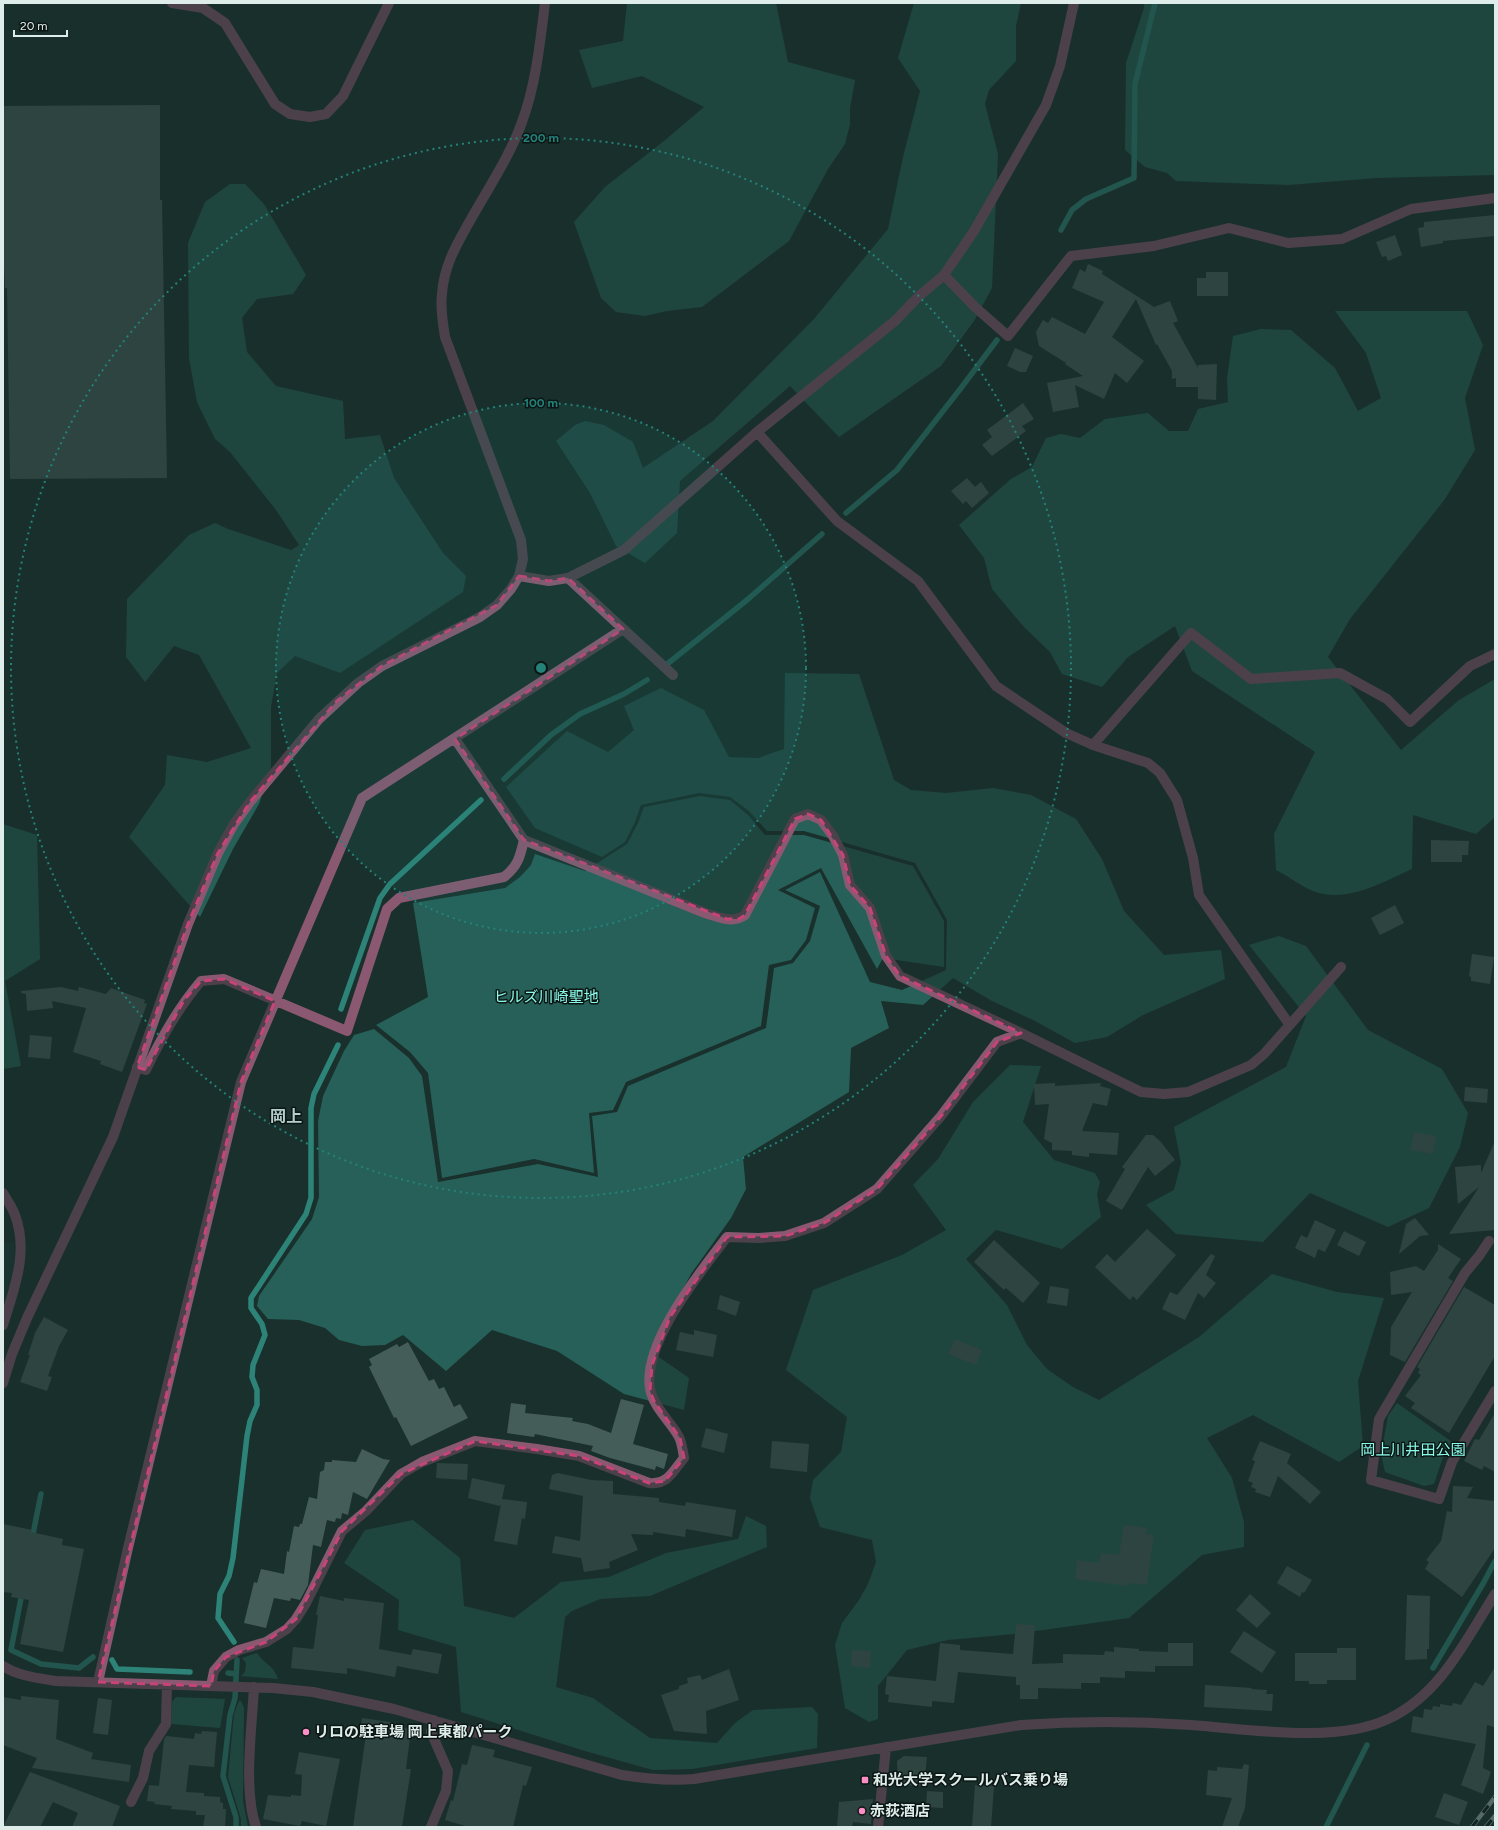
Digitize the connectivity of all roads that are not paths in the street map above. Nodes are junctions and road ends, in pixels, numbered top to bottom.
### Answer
1 (172, 3) edge
2 (389, 3) edge
3 (545, 3) edge
4 (1074, 3) edge
5 (1495, 198) edge
6 (944, 275) junction
7 (757, 432) junction
8 (520, 576) junction
9 (568, 578) junction
10 (623, 629) junction
11 (1495, 654) edge
12 (673, 675) dead end
13 (455, 739) junction
14 (1093, 745) junction
15 (524, 840) junction
16 (1341, 967) dead end
17 (275, 1001) junction
18 (1289, 1024) junction
19 (1021, 1033) junction
20 (137, 1067) junction
21 (3, 1193) edge
22 (1489, 1241) dead end
23 (3, 1325) edge
24 (3, 1383) edge
25 (1495, 1391) edge
26 (1495, 1594) edge
27 (3, 1666) edge
28 (98, 1682) junction
29 (167, 1685) junction
30 (211, 1686) junction
31 (254, 1688) junction
32 (434, 1720) junction
33 (886, 1748) junction
34 (131, 1802) dead end
35 (256, 1827) edge
36 (431, 1827) edge
37 (878, 1827) edge

1 - 2 street
3 - 8 street
4 - 6 street
5 - 6 street
6 - 7 street
7 - 9 street
7 - 14 street
8 - 9 street
8 - 20 street
9 - 10 street
10 - 12 street
10 - 13 street
11 - 14 street
13 - 15 street
13 - 17 street
14 - 18 street
15 - 17 street
15 - 19 street
16 - 18 street
17 - 20 street
17 - 28 street
18 - 19 street
19 - 30 street
20 - 24 street
21 - 23 street
22 - 25 street
26 - 33 street
27 - 28 street
28 - 29 street
29 - 30 street
29 - 34 street
30 - 31 street
31 - 32 street
31 - 35 street
32 - 33 street
32 - 36 street
33 - 37 street

